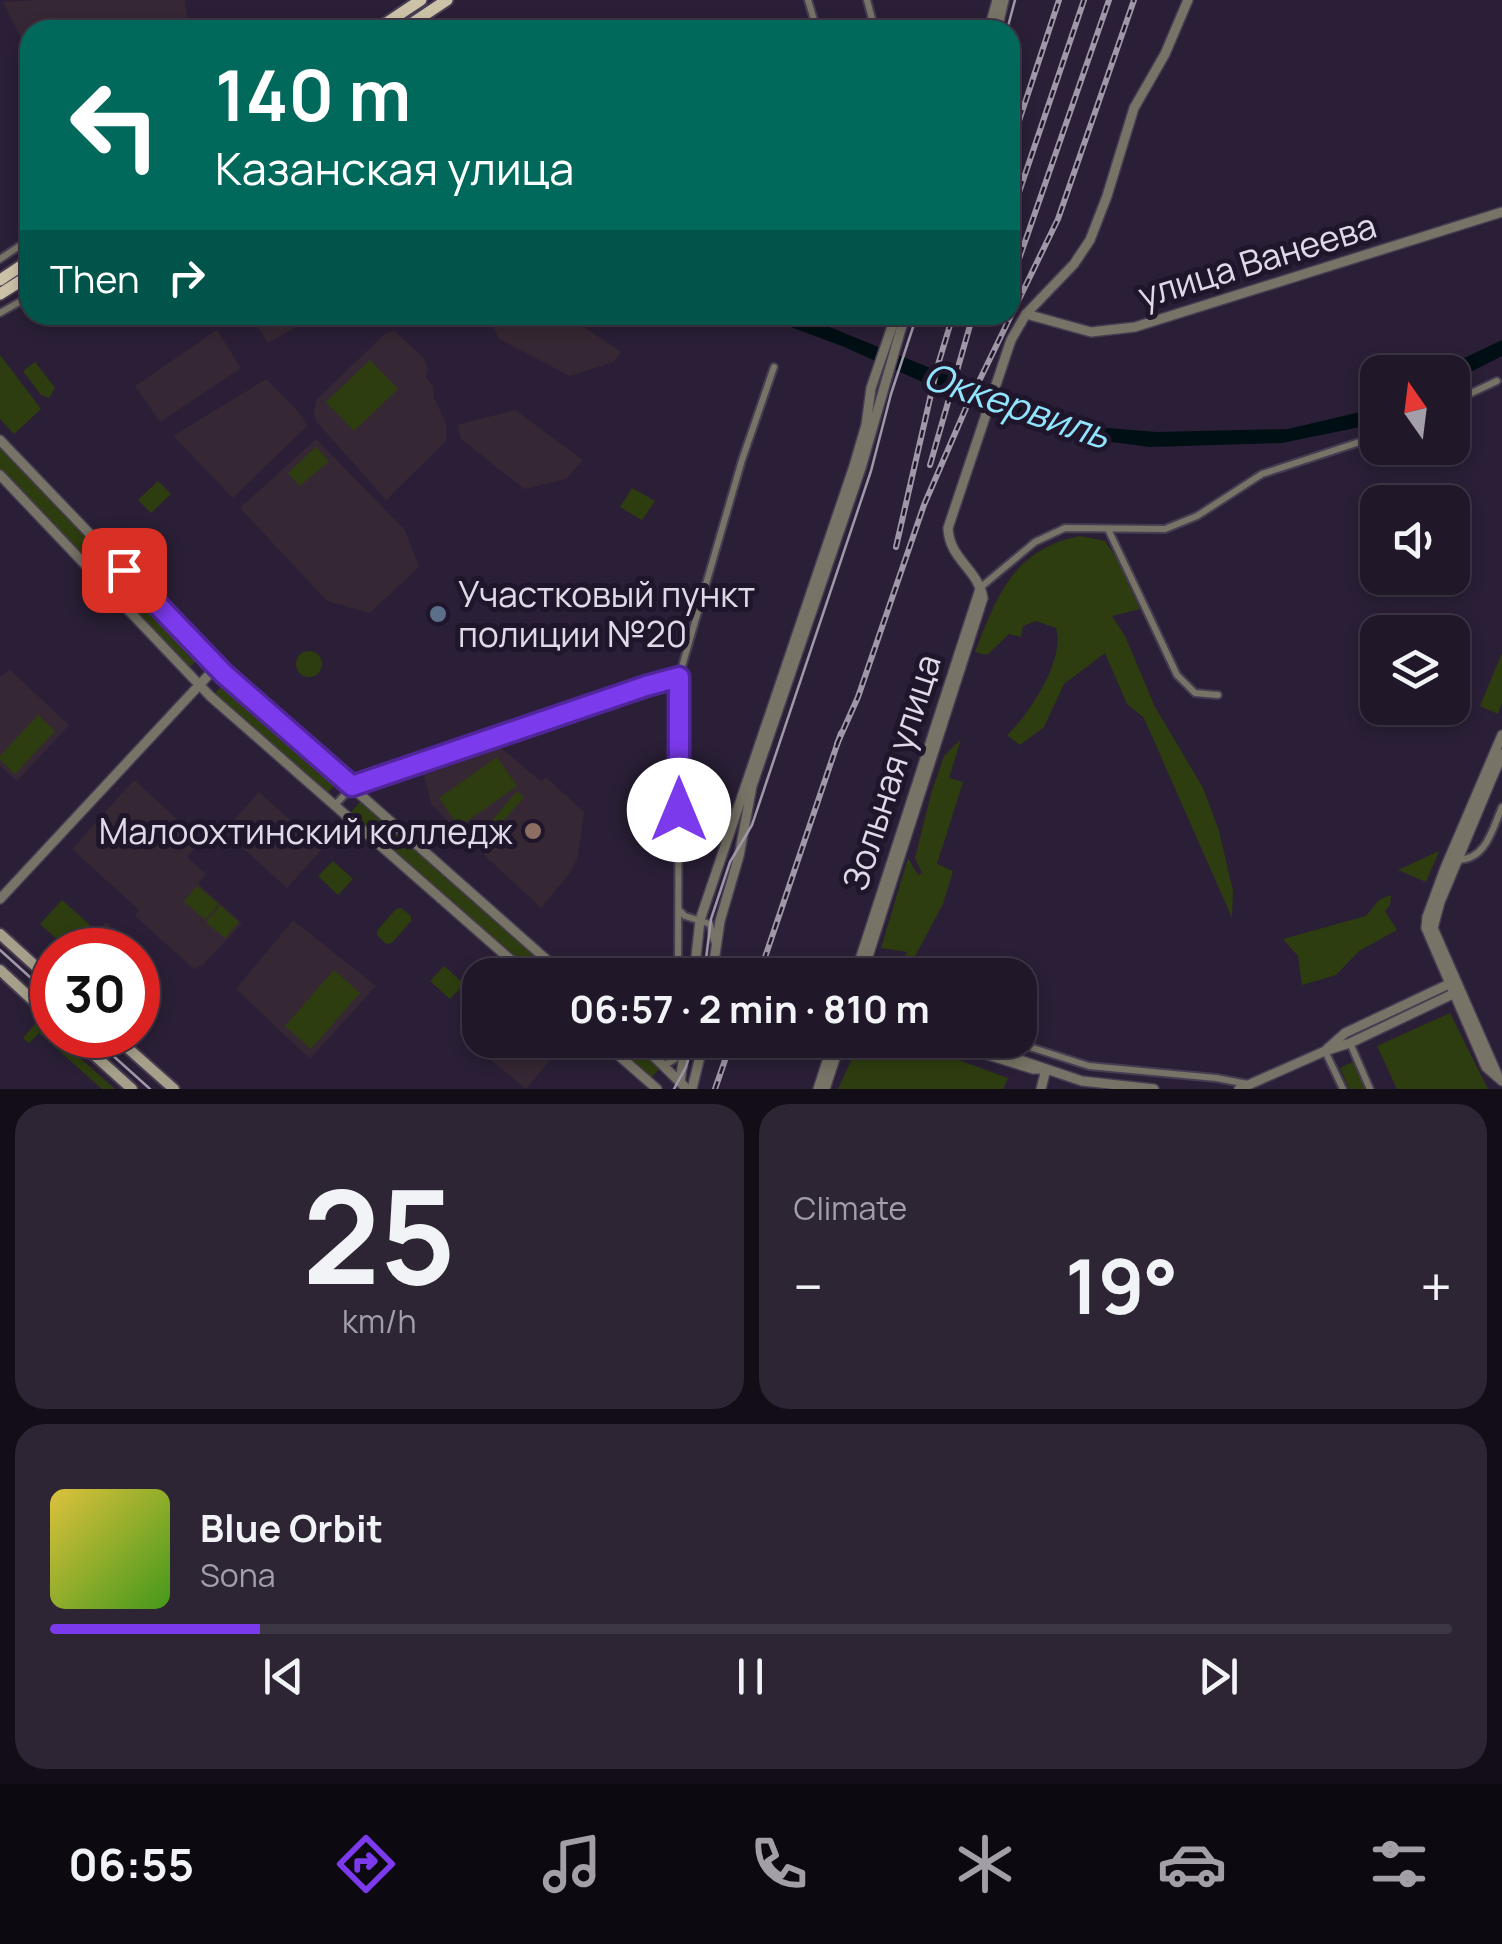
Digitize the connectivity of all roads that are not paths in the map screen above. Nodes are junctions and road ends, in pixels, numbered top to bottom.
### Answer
1 (421, 0) edge
2 (1188, 0) edge
3 (446, 1) edge
4 (391, 20) edge
5 (417, 20) edge
6 (1502, 212) edge
7 (1026, 314) junction
8 (1020, 324) edge
9 (895, 325) edge
10 (899, 325) edge
11 (1019, 325) edge
12 (894, 333) junction
13 (774, 368) dead end
14 (879, 379) junction
15 (1497, 380) dead end
16 (1470, 393) edge
17 (0, 440) edge
18 (1360, 442) edge
19 (0, 475) edge
20 (1108, 529) junction
21 (981, 587) junction
22 (217, 666) junction
23 (679, 677) junction
24 (200, 685) junction
25 (1218, 695) dead end
26 (1502, 735) edge
27 (1502, 754) edge
28 (352, 786) junction
29 (335, 805) junction
30 (1502, 807) edge
31 (1457, 860) junction
32 (0, 899) edge
33 (678, 908) junction
34 (700, 920) junction
35 (1430, 928) junction
36 (0, 934) edge
37 (716, 948) junction
38 (509, 958) edge
39 (545, 958) edge
40 (678, 958) edge
41 (696, 958) edge
42 (715, 958) edge
43 (865, 958) edge
44 (30, 961) edge
45 (0, 970) edge
46 (1454, 988) junction
47 (30, 998) edge
48 (1345, 1032) junction
49 (1350, 1044) junction
50 (1037, 1049) edge
51 (1326, 1050) junction
52 (98, 1058) edge
53 (139, 1058) edge
54 (621, 1058) edge
55 (656, 1058) edge
56 (675, 1058) edge
57 (684, 1058) edge
58 (697, 1058) edge
59 (832, 1058) edge
60 (998, 1058) edge
61 (1013, 1058) edge
62 (665, 1066) junction
63 (1046, 1069) junction
64 (1499, 1078) edge
65 (685, 1087) edge
66 (1244, 1087) edge
67 (655, 1088) edge
68 (132, 1089) edge
69 (174, 1089) edge
70 (822, 1089) edge
71 (1041, 1089) edge
72 (1154, 1089) edge
73 (1343, 1089) edge
74 (1370, 1089) edge

1 - 4 main road
2 - 7 street
3 - 5 main road
6 - 7 street, улица Ванеева
7 - 8 street
9 - 12 street
10 - 12 street
11 - 21 street
12 - 14 street
13 - 23 street
14 - 34 street
14 - 37 street
15 - 16 street
17 - 22 street
18 - 20 street
19 - 24 street
20 - 21 street
20 - 25 street
21 - 43 street, Зольная улица
22 - 24 street
22 - 28 street
23 - 28 street
23 - 33 street
24 - 29 street
24 - 32 street
26 - 35 street
27 - 31 street
28 - 29 street
28 - 39 street
29 - 38 street
30 - 31 street
31 - 35 street
33 - 34 street
33 - 40 street
34 - 37 street
34 - 41 street
35 - 46 street
36 - 44 main road
37 - 42 street
45 - 47 main road
46 - 48 street
46 - 49 street
46 - 64 street
48 - 49 street
48 - 51 street
49 - 51 street
49 - 74 street
50 - 66 street
51 - 66 street
51 - 73 street
52 - 68 main road
53 - 69 main road
54 - 67 street
55 - 62 street
56 - 62 street
57 - 65 street
58 - 65 street
59 - 70 street
60 - 63 street
61 - 63 street
62 - 65 street
63 - 71 street
63 - 72 street

